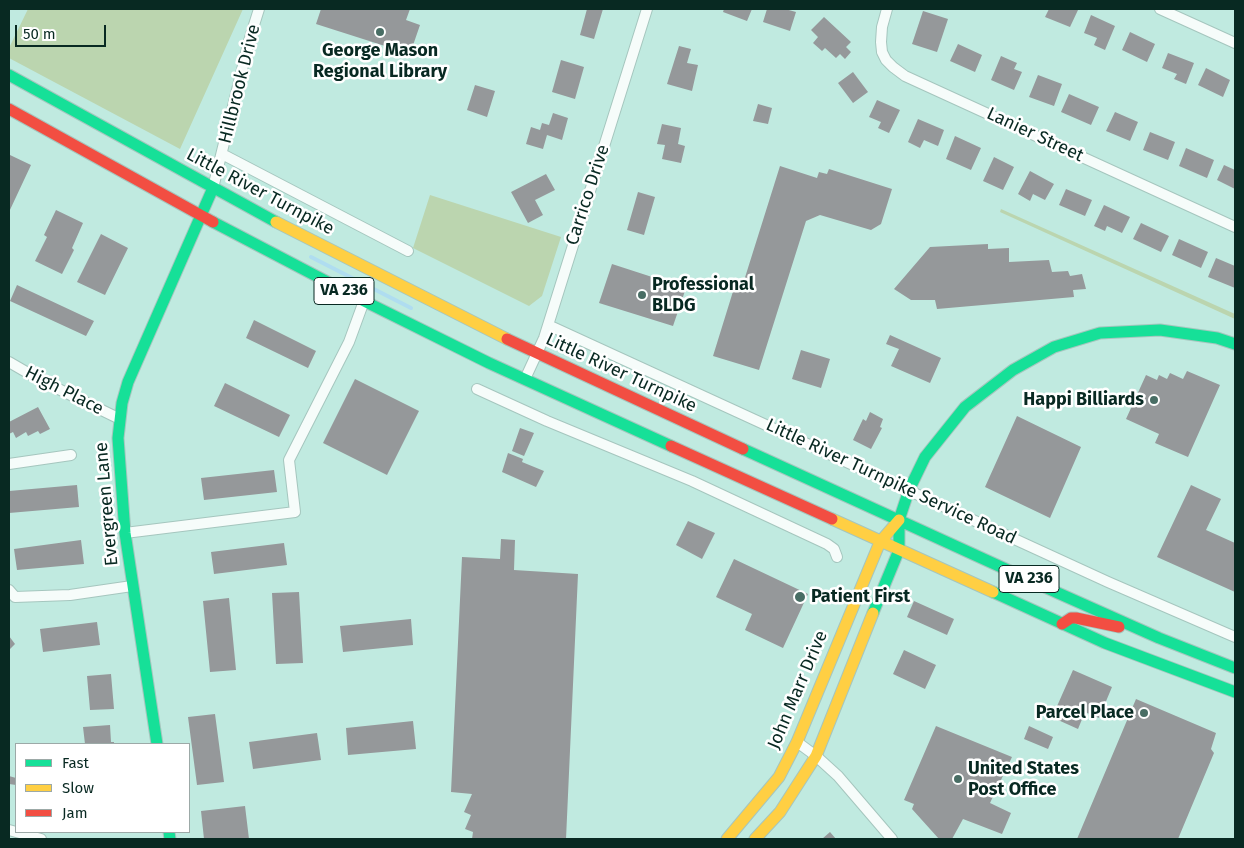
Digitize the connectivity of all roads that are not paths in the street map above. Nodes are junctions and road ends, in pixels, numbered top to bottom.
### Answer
1 (259, 9) edge
2 (647, 9) edge
3 (887, 9) edge
4 (1160, 9) edge
5 (1235, 43) edge
6 (9, 75) edge
7 (9, 109) edge
8 (222, 154) junction
9 (213, 188) junction
10 (201, 216) junction
11 (1235, 227) edge
12 (408, 251) dead end
13 (364, 301) junction
14 (548, 325) junction
15 (1235, 344) edge
16 (537, 354) junction
17 (9, 362) edge
18 (525, 379) junction
19 (477, 389) dead end
20 (120, 419) junction
21 (70, 455) dead end
22 (9, 464) edge
23 (909, 490) junction
24 (899, 520) junction
25 (124, 533) junction
26 (880, 542) junction
27 (900, 550) junction
28 (837, 557) dead end
29 (132, 586) junction
30 (9, 590) edge
31 (1062, 624) junction
32 (1159, 638) junction
33 (1235, 638) edge
34 (1235, 668) edge
35 (1235, 692) edge
36 (797, 742) junction
37 (158, 743) edge
38 (816, 756) junction
39 (20, 833) edge
40 (41, 839) edge
41 (727, 839) edge
42 (754, 839) edge
43 (892, 839) edge

1 - 8 street, Hillbrook Drive
2 - 14 street, Carrico Drive
3 - 11 street, Lanier Street
4 - 5 street
6 - 9 main road, Little River Turnpike / VA 236
7 - 10 main road, VA 236
8 - 9 street, Hillbrook Drive
8 - 12 street
9 - 10 main road, Evergreen Lane
9 - 16 main road, Little River Turnpike / VA 236
10 - 13 main road, VA 236
10 - 20 main road, Evergreen Lane
13 - 18 main road, VA 236
13 - 25 street
14 - 16 street, Carrico Drive
14 - 23 street, Little River Turnpike Service Road
15 - 23 main road, John Marr Drive
16 - 18 street, Carrico Drive
16 - 24 main road, Little River Turnpike / VA 236
17 - 20 street, High Place
18 - 26 main road, VA 236
19 - 28 street
20 - 25 main road, Evergreen Lane
21 - 22 street
23 - 24 main road, John Marr Drive
23 - 33 street, Little River Turnpike Service Road
24 - 26 main road, John Marr Drive
24 - 27 main road, John Marr Drive
24 - 32 main road, Little River Turnpike / VA 236
25 - 29 main road, Evergreen Lane
26 - 27 main road, VA 236
26 - 36 main road, John Marr Drive
27 - 31 main road, VA 236
27 - 38 main road, John Marr Drive
29 - 30 street
29 - 37 main road, Evergreen Lane
31 - 32 main road
31 - 35 main road, VA 236
32 - 34 main road, Little River Turnpike / VA 236
36 - 38 street
36 - 41 main road, John Marr Drive
38 - 42 main road, John Marr Drive
38 - 43 street
39 - 40 street

